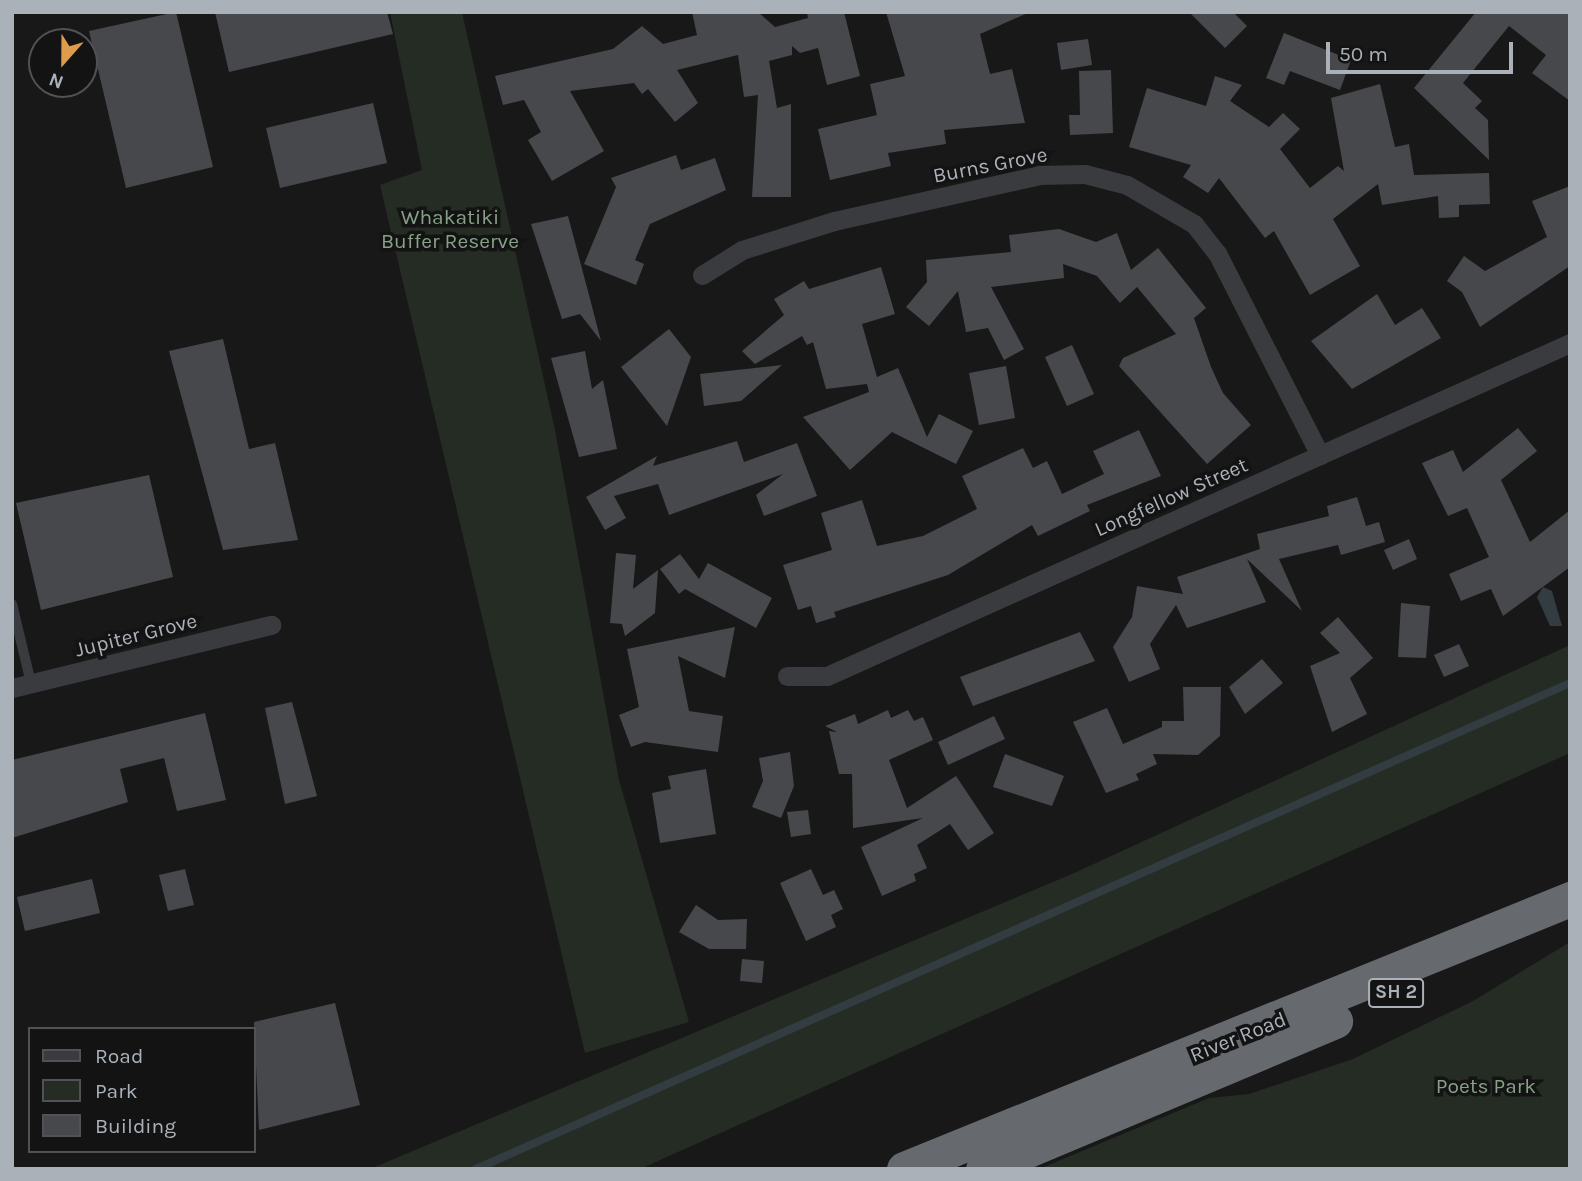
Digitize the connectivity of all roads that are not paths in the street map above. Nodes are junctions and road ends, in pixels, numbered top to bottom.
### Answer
1 (702, 275) dead end
2 (1570, 343) edge
3 (1320, 455) junction
4 (12, 604) edge
5 (271, 625) dead end
6 (786, 676) dead end
7 (22, 686) edge
8 (1570, 899) edge
9 (1570, 920) edge
10 (904, 1169) edge
11 (983, 1169) edge

1 - 3 street, Burns Grove
2 - 3 street, Longfellow Street
3 - 6 street, Longfellow Street
4 - 7 lane
5 - 7 street, Jupiter Grove
8 - 10 highway, River Road / SH 2
9 - 11 highway, River Road / SH 2

